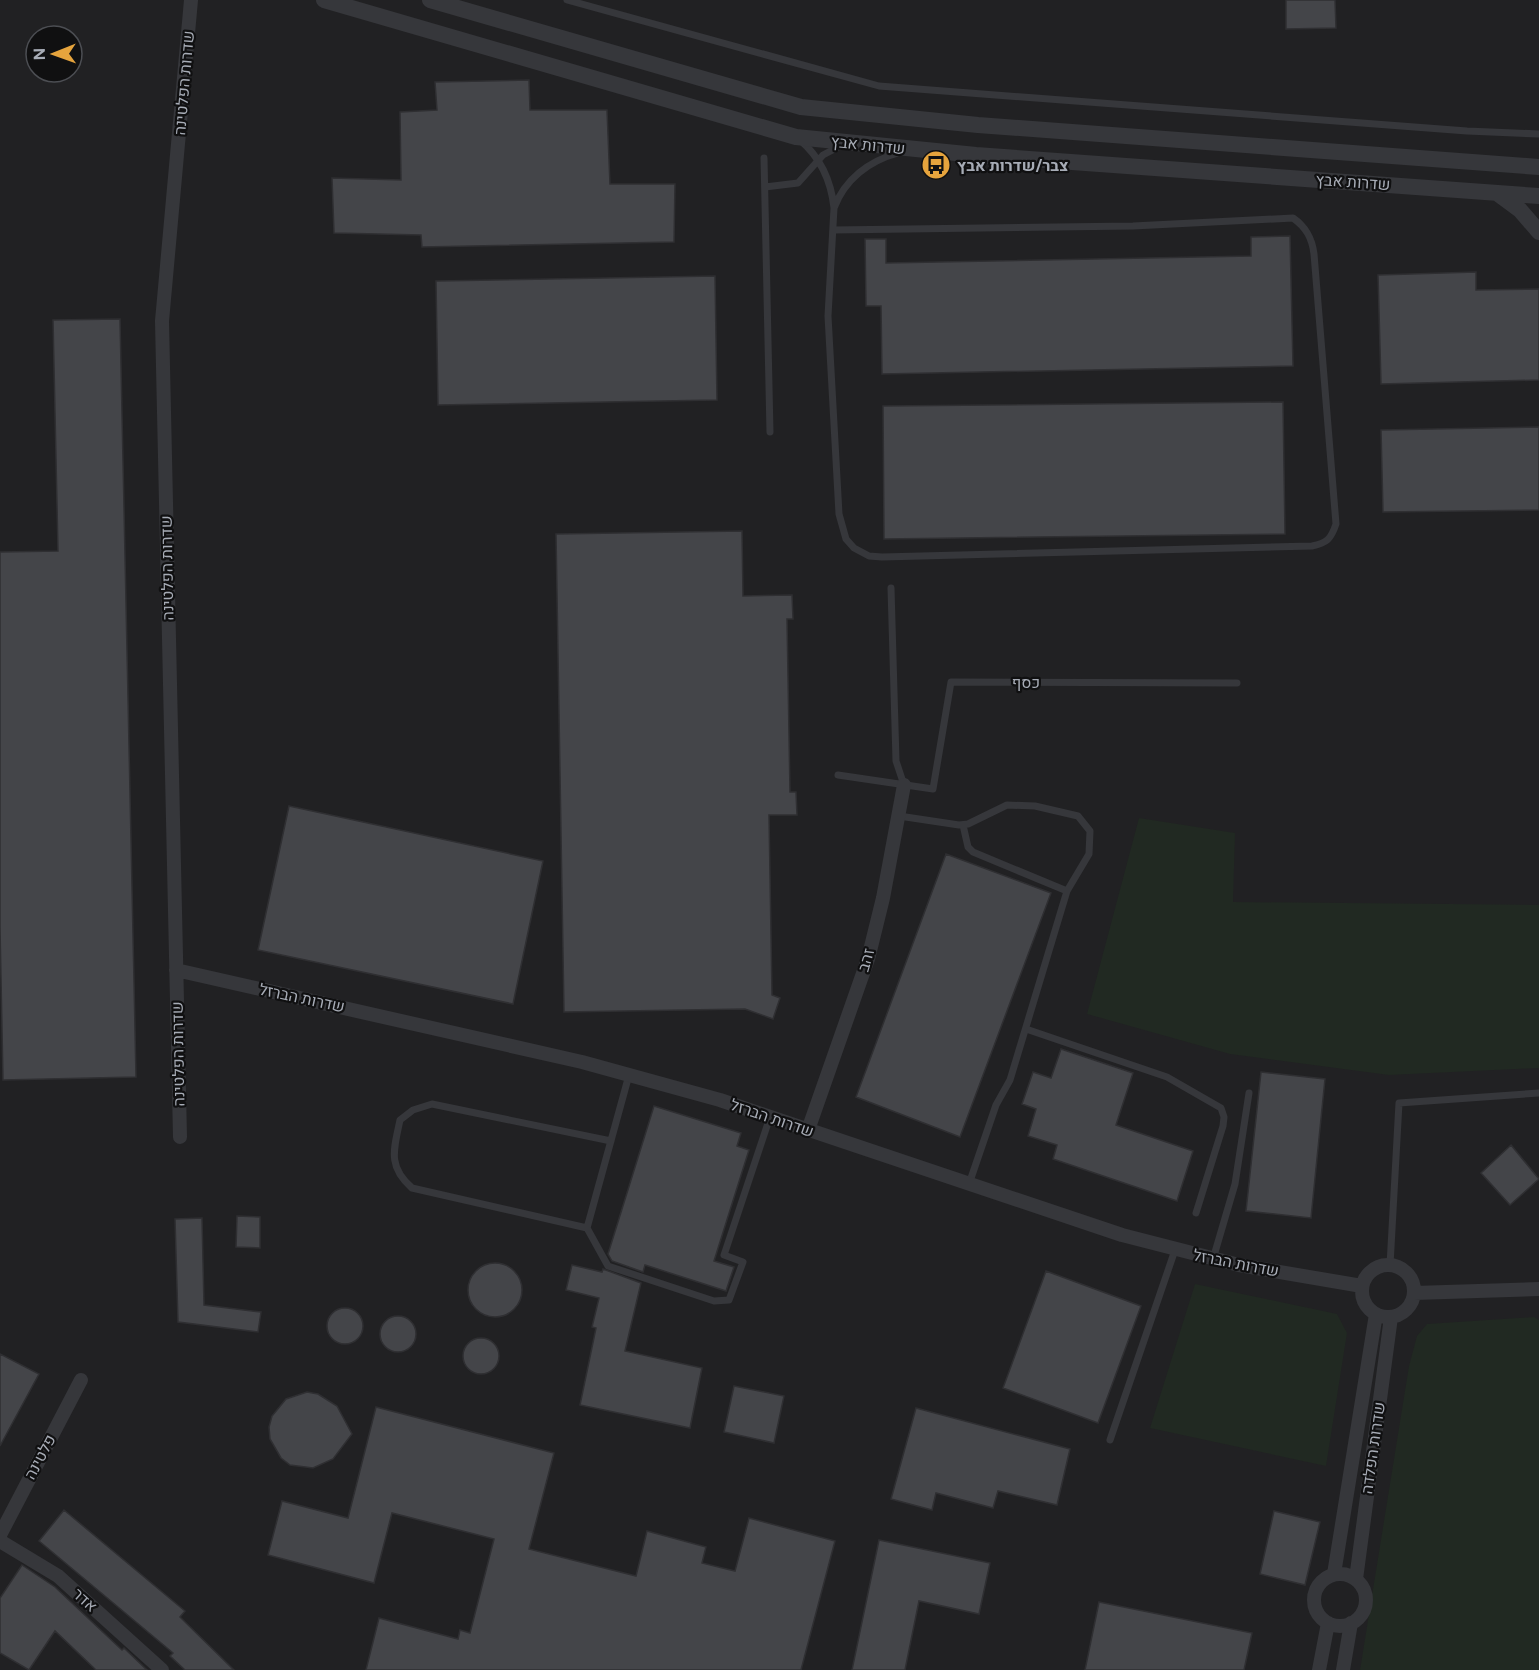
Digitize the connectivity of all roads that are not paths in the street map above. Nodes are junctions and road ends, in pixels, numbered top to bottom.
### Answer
1 (191, 0) edge
2 (324, 0) edge
3 (430, 0) edge
4 (567, 0) edge
5 (1539, 134) edge
6 (801, 142) junction
7 (852, 144) junction
8 (911, 150) junction
9 (764, 158) dead end
10 (818, 160) junction
11 (1539, 167) edge
12 (806, 175) junction
13 (765, 186) junction
14 (1497, 193) junction
15 (1539, 196) edge
16 (834, 208) junction
17 (833, 230) junction
18 (1539, 232) edge
19 (770, 432) dead end
20 (891, 588) dead end
21 (1237, 683) dead end
22 (838, 775) dead end
23 (904, 785) junction
24 (899, 816) junction
25 (963, 825) junction
26 (1067, 891) junction
27 (176, 970) junction
28 (1026, 1029) junction
29 (629, 1075) junction
30 (1249, 1093) dead end
31 (1539, 1093) edge
32 (770, 1117) junction
33 (808, 1130) junction
34 (180, 1137) dead end
35 (611, 1141) junction
36 (969, 1184) junction
37 (1196, 1213) dead end
38 (587, 1228) junction
39 (1175, 1250) junction
40 (1213, 1259) junction
41 (1390, 1265) junction
42 (1362, 1286) junction
43 (1539, 1289) edge
44 (1414, 1293) junction
45 (1376, 1314) junction
46 (1391, 1317) junction
47 (81, 1380) dead end
48 (1110, 1440) dead end
49 (0, 1535) edge
50 (0, 1541) edge
51 (1334, 1574) junction
52 (1356, 1579) junction
53 (1328, 1623) junction
54 (1351, 1623) junction
55 (162, 1670) edge
56 (1319, 1670) edge
57 (1343, 1670) edge

1 - 27 street, שדרות הפלטינה
2 - 6 street, שדרות אבץ
3 - 11 street, שדרות אבץ
4 - 5 lane
6 - 7 street, שדרות אבץ
6 - 10 lane
6 - 12 lane
7 - 8 street, שדרות אבץ
7 - 10 lane
8 - 14 street, שדרות אבץ
8 - 16 lane
9 - 13 lane
10 - 12 lane
10 - 16 lane
12 - 13 lane
13 - 19 lane
14 - 15 street, שדרות אבץ
14 - 18 street
16 - 17 lane
17 - 17 lane
20 - 23 lane
21 - 23 lane, כסף
22 - 23 lane
23 - 24 street, זהב
24 - 25 lane
24 - 33 street, זהב
25 - 26 lane
25 - 26 lane
26 - 28 lane
27 - 29 street, שדרות הברזל
27 - 34 street, שדרות הפלטינה
28 - 36 lane
28 - 37 lane
29 - 32 street, שדרות הברזל
29 - 35 lane
30 - 40 lane
31 - 41 lane
32 - 33 street, שדרות הברזל
32 - 38 lane
33 - 36 street, שדרות הברזל
35 - 38 lane
35 - 38 lane
36 - 39 street, שדרות הברזל
39 - 40 street, שדרות הברזל
39 - 48 lane
40 - 42 street, שדרות הברזל
41 - 42 street
41 - 44 street
42 - 45 street
43 - 44 street
44 - 46 street
45 - 46 street
45 - 51 street, שדרות הפלדה
46 - 52 street, שדרות הפלדה
47 - 49 street, פלטינה
50 - 55 street, אדר
51 - 52 street
51 - 53 street
52 - 54 street
53 - 54 street
53 - 56 street
54 - 57 street

